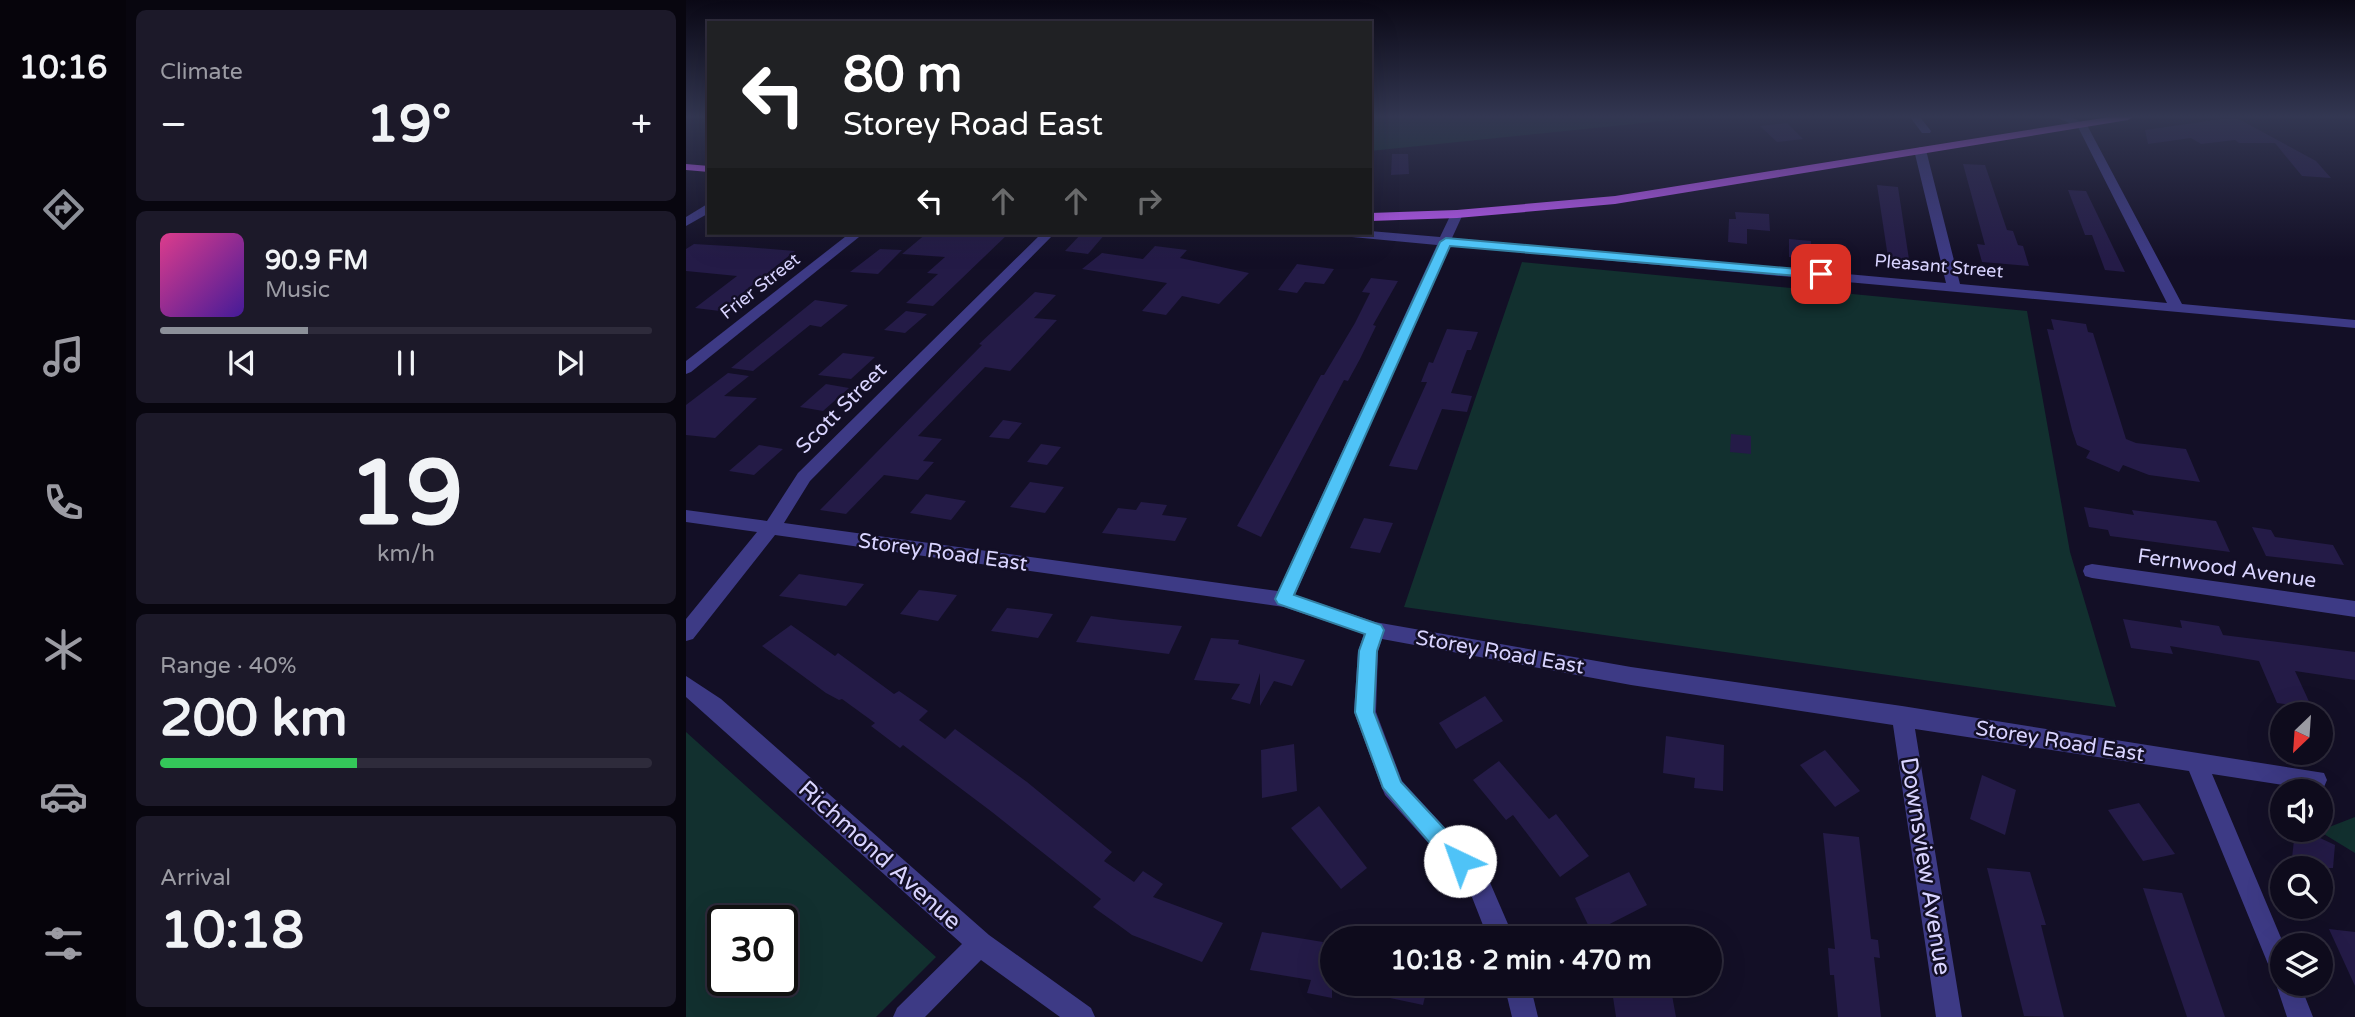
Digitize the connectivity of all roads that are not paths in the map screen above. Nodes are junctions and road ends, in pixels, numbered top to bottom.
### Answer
1 (1832, 164) edge
2 (1924, 164) edge
3 (2101, 164) edge
4 (686, 167) edge
5 (707, 169) edge
6 (707, 208) edge
7 (1457, 214) junction
8 (1372, 217) edge
9 (686, 222) edge
10 (855, 235) edge
11 (1047, 235) edge
12 (1372, 235) edge
13 (1446, 242) junction
14 (1954, 286) junction
15 (2176, 308) junction
16 (2355, 324) edge
17 (686, 369) edge
18 (686, 516) edge
19 (771, 528) junction
20 (2092, 572) dead end
21 (1284, 599) junction
22 (2355, 609) edge
23 (1375, 630) junction
24 (686, 634) edge
25 (686, 685) edge
26 (1902, 715) junction
27 (2196, 762) junction
28 (2309, 779) edge
29 (1496, 926) edge
30 (2270, 942) edge
31 (980, 944) junction
32 (1520, 996) edge
33 (2292, 996) edge
34 (906, 1017) edge
35 (1082, 1017) edge
36 (1525, 1017) edge
37 (1949, 1017) edge
38 (2300, 1017) edge

1 - 7 main road
2 - 14 street
3 - 15 street
4 - 5 main road
6 - 9 street
7 - 8 main road
7 - 13 street
10 - 17 street, Frier Street
11 - 19 street, Scott Street
12 - 13 street, Pleasant Street
13 - 14 street, Pleasant Street
13 - 21 street
14 - 15 street, Pleasant Street
15 - 16 street, Pleasant Street
18 - 19 street, Storey Road East
19 - 21 street, Storey Road East
19 - 24 street, Scott Street
20 - 22 street, Fernwood Avenue
21 - 23 street, Storey Road East
23 - 26 street, Storey Road East
23 - 29 street
25 - 31 street, Richmond Avenue
26 - 27 street, Storey Road East
26 - 37 street, Downsview Avenue
27 - 28 street, Storey Road East
27 - 30 street
31 - 34 street
31 - 35 street, Richmond Avenue
32 - 36 street
33 - 38 street

